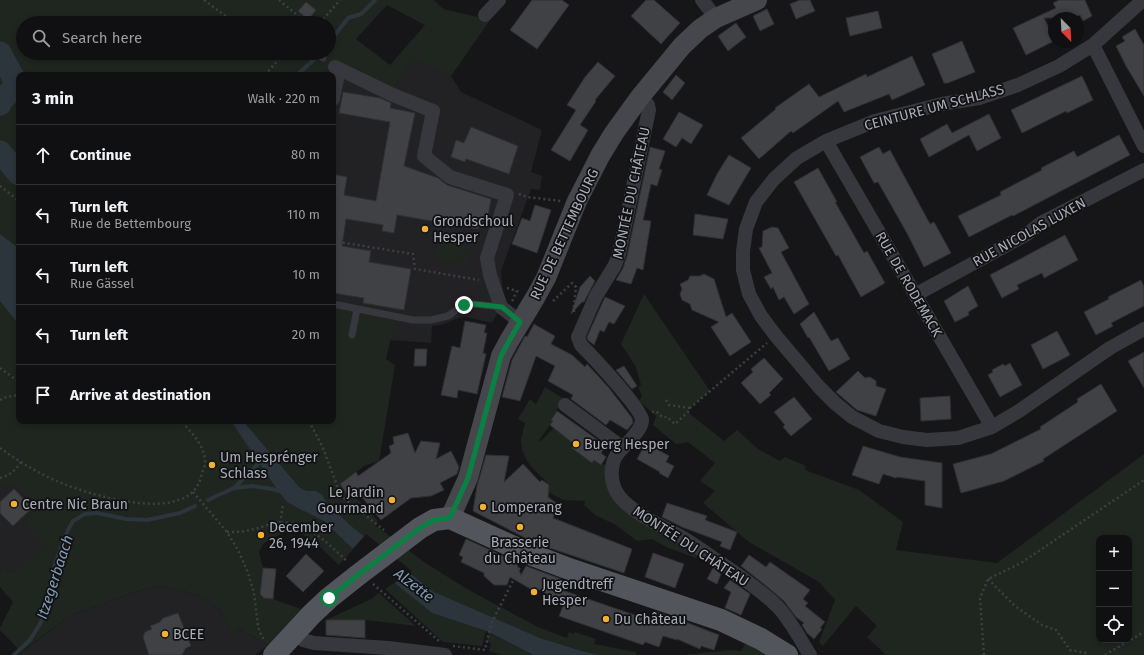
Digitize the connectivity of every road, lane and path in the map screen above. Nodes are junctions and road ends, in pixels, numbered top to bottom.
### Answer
1 (204, 0) edge
2 (279, 0) edge
3 (340, 0) edge
4 (499, 0) edge
5 (702, 0) edge
6 (1143, 0) edge
7 (753, 1) edge
8 (485, 15) dead end
9 (226, 16) edge
10 (298, 16) edge
11 (326, 16) edge
12 (716, 18) junction
13 (1093, 45) junction
14 (278, 60) edge
15 (268, 72) edge
16 (336, 76) edge
17 (640, 97) junction
18 (826, 141) junction
19 (1144, 146) edge
20 (1144, 170) edge
21 (0, 186) edge
22 (527, 197) dead end
23 (16, 199) edge
24 (554, 200) dead end
25 (336, 241) edge
26 (482, 281) dead end
27 (505, 288) dead end
28 (516, 291) junction
29 (522, 292) dead end
30 (914, 295) junction
31 (507, 304) junction
32 (336, 305) edge
33 (548, 305) dead end
34 (357, 309) junction
35 (574, 310) dead end
36 (520, 322) junction
37 (1144, 329) edge
38 (352, 335) dead end
39 (768, 342) dead end
40 (0, 368) edge
41 (16, 380) edge
42 (16, 395) edge
43 (0, 400) edge
44 (666, 400) dead end
45 (565, 405) dead end
46 (647, 408) dead end
47 (690, 408) junction
48 (184, 424) edge
49 (311, 424) edge
50 (992, 427) junction
51 (0, 448) edge
52 (623, 448) junction
53 (21, 462) junction
54 (0, 478) edge
55 (1144, 480) edge
56 (193, 492) junction
57 (283, 505) dead end
58 (450, 518) junction
59 (280, 523) dead end
60 (392, 537) junction
61 (520, 566) dead end
62 (988, 579) junction
63 (296, 632) junction
64 (1144, 632) edge
65 (447, 650) edge
66 (272, 651) edge
67 (787, 655) edge
68 (810, 655) edge
69 (984, 655) edge
70 (1088, 655) edge
71 (1105, 655) edge

1 - 9 path
2 - 10 path
3 - 11 path
4 - 8 street
5 - 12 street
6 - 13 street, CEINTURE UM SCHLASS
7 - 12 main road, RUE DE BETTEMBOURG
12 - 17 main road, RUE DE BETTEMBOURG
13 - 18 street, CEINTURE UM SCHLASS
13 - 19 street
14 - 15 path
16 - 31 street
17 - 36 main road, RUE DE BETTEMBOURG
17 - 52 street, MONTÉE DU CHÂTEAU
18 - 30 street, RUE DE RODEMACK
18 - 50 street, CEINTURE UM SCHLASS
20 - 30 street, RUE NICOLAS LUXEN
21 - 23 path
22 - 24 path
25 - 26 path
27 - 28 path
28 - 29 path
28 - 31 path
30 - 50 street, RUE DE RODEMACK
31 - 34 lane
31 - 36 street
32 - 34 lane
33 - 35 path
34 - 38 lane
36 - 58 main road, RUE DE BETTEMBOURG
37 - 50 street, CEINTURE UM SCHLASS
39 - 47 path
40 - 41 path
42 - 43 path
44 - 47 path
45 - 52 street
46 - 47 path
48 - 56 path
49 - 60 path
51 - 53 path
52 - 68 street, MONTÉE DU CHÂTEAU
53 - 54 path
53 - 56 path
55 - 62 path
56 - 66 path
57 - 59 path
58 - 60 main road
58 - 67 main road
60 - 63 main road
61 - 65 path
62 - 69 path
62 - 70 path
63 - 65 street
63 - 66 main road
64 - 71 path

